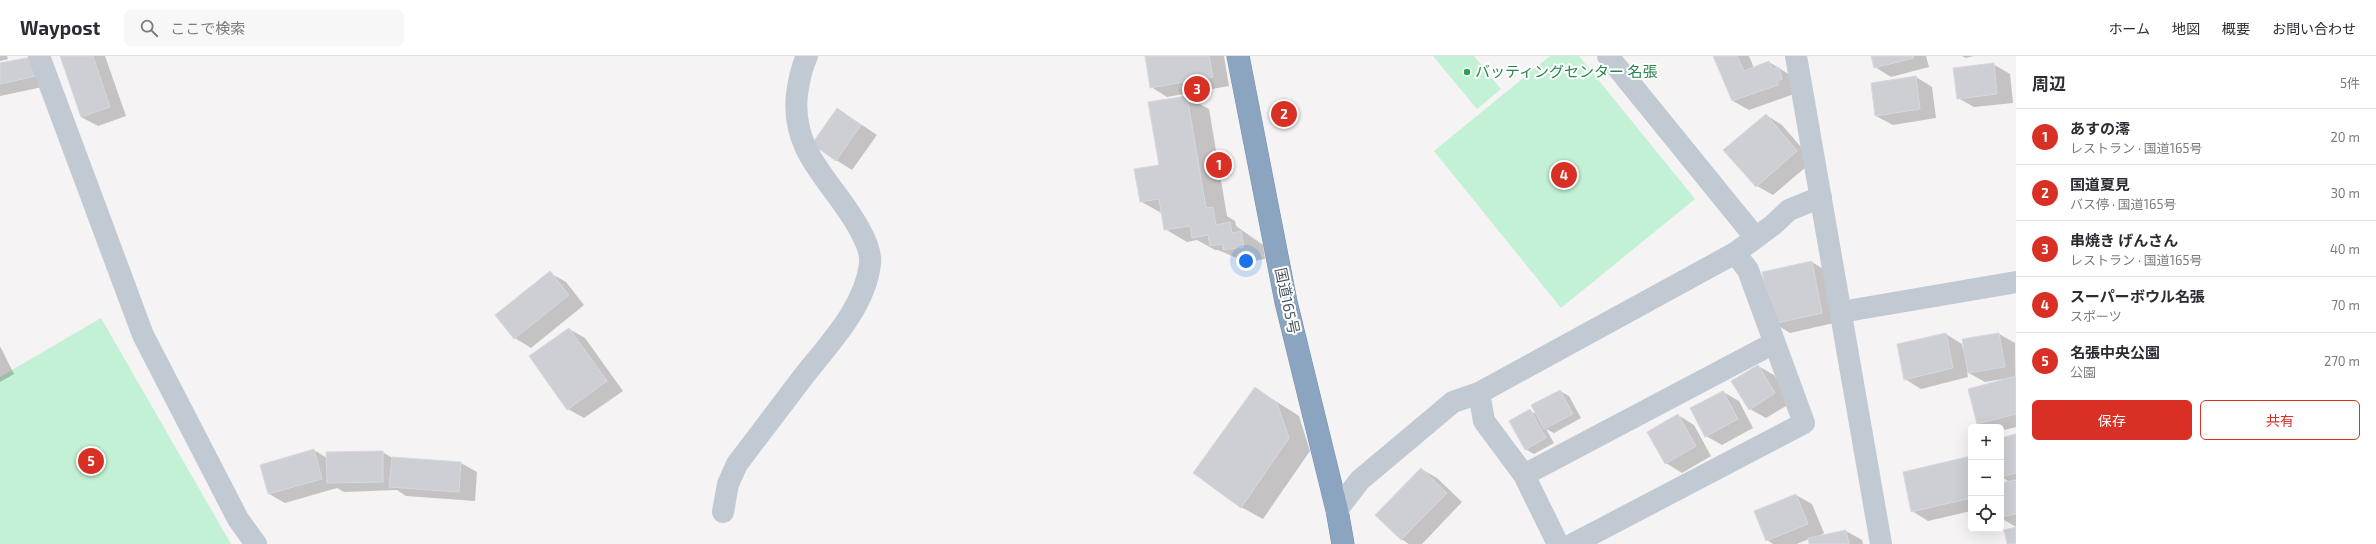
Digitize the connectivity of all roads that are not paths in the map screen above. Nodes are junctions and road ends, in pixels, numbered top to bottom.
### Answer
1 (39, 56) edge
2 (807, 56) edge
3 (1238, 56) edge
4 (1608, 56) edge
5 (1796, 56) edge
6 (1822, 197) junction
7 (1755, 237) junction
8 (1735, 253) junction
9 (2016, 282) edge
10 (1841, 312) junction
11 (1774, 343) junction
12 (1479, 394) junction
13 (1524, 475) junction
14 (1337, 510) junction
15 (723, 512) dead end
16 (256, 544) edge
17 (1343, 544) edge
18 (1558, 544) edge
19 (1573, 544) edge
20 (1881, 544) edge

1 - 16 street
2 - 15 street
3 - 14 highway, 国道165号
4 - 7 street
5 - 6 street
6 - 7 street
6 - 10 street
7 - 8 street
8 - 11 street
8 - 12 street
9 - 10 street
10 - 20 street
11 - 13 street
11 - 19 street
12 - 13 street
12 - 14 street
13 - 18 street
14 - 17 highway, 国道165号

